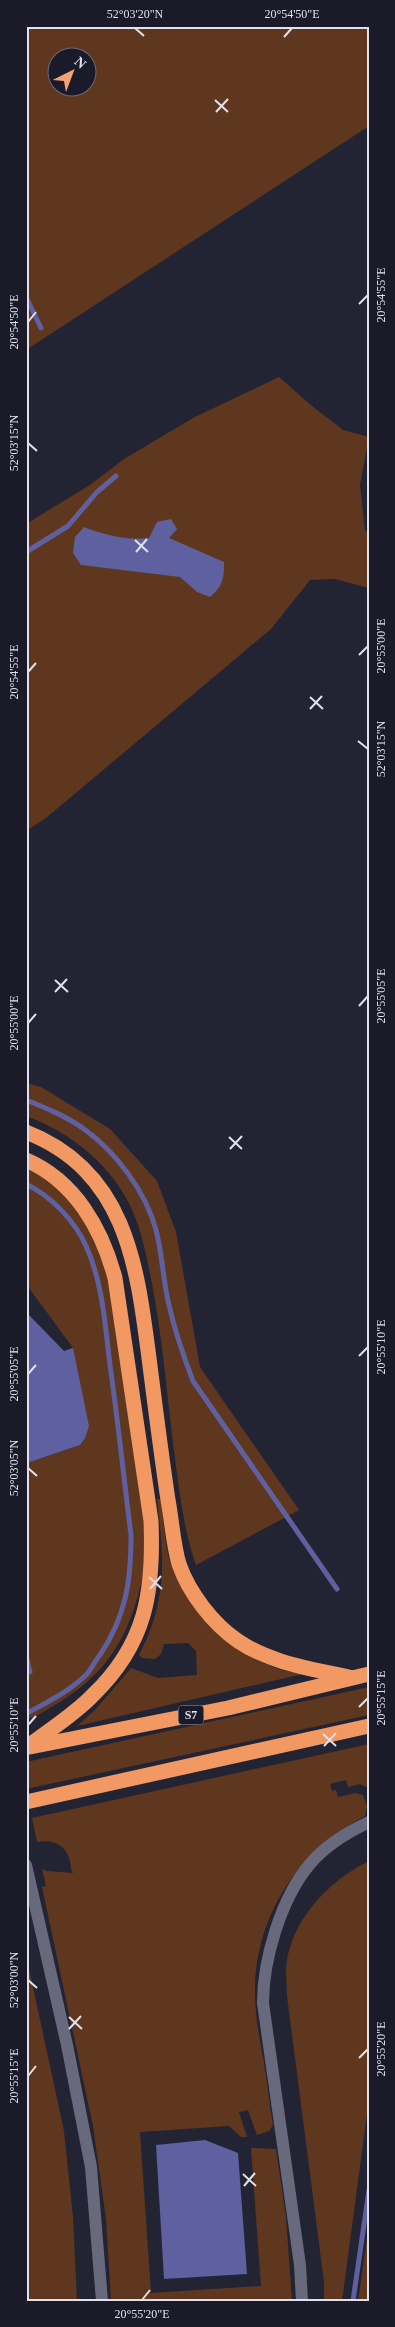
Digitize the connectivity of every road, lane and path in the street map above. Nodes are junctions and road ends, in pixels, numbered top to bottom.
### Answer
1 (26, 1132) edge
2 (26, 1160) edge
3 (369, 1674) edge
4 (353, 1678) junction
5 (369, 1726) edge
6 (27, 1747) edge
7 (45, 1798) junction
8 (26, 1802) edge
9 (26, 1808) edge
10 (369, 1822) edge
11 (27, 1870) edge
12 (102, 2301) edge
13 (302, 2301) edge

1 - 4 highway
2 - 6 highway
3 - 4 highway, S7
4 - 6 highway, S7
5 - 7 highway
7 - 8 highway
7 - 9 highway
10 - 13 street
11 - 12 street

